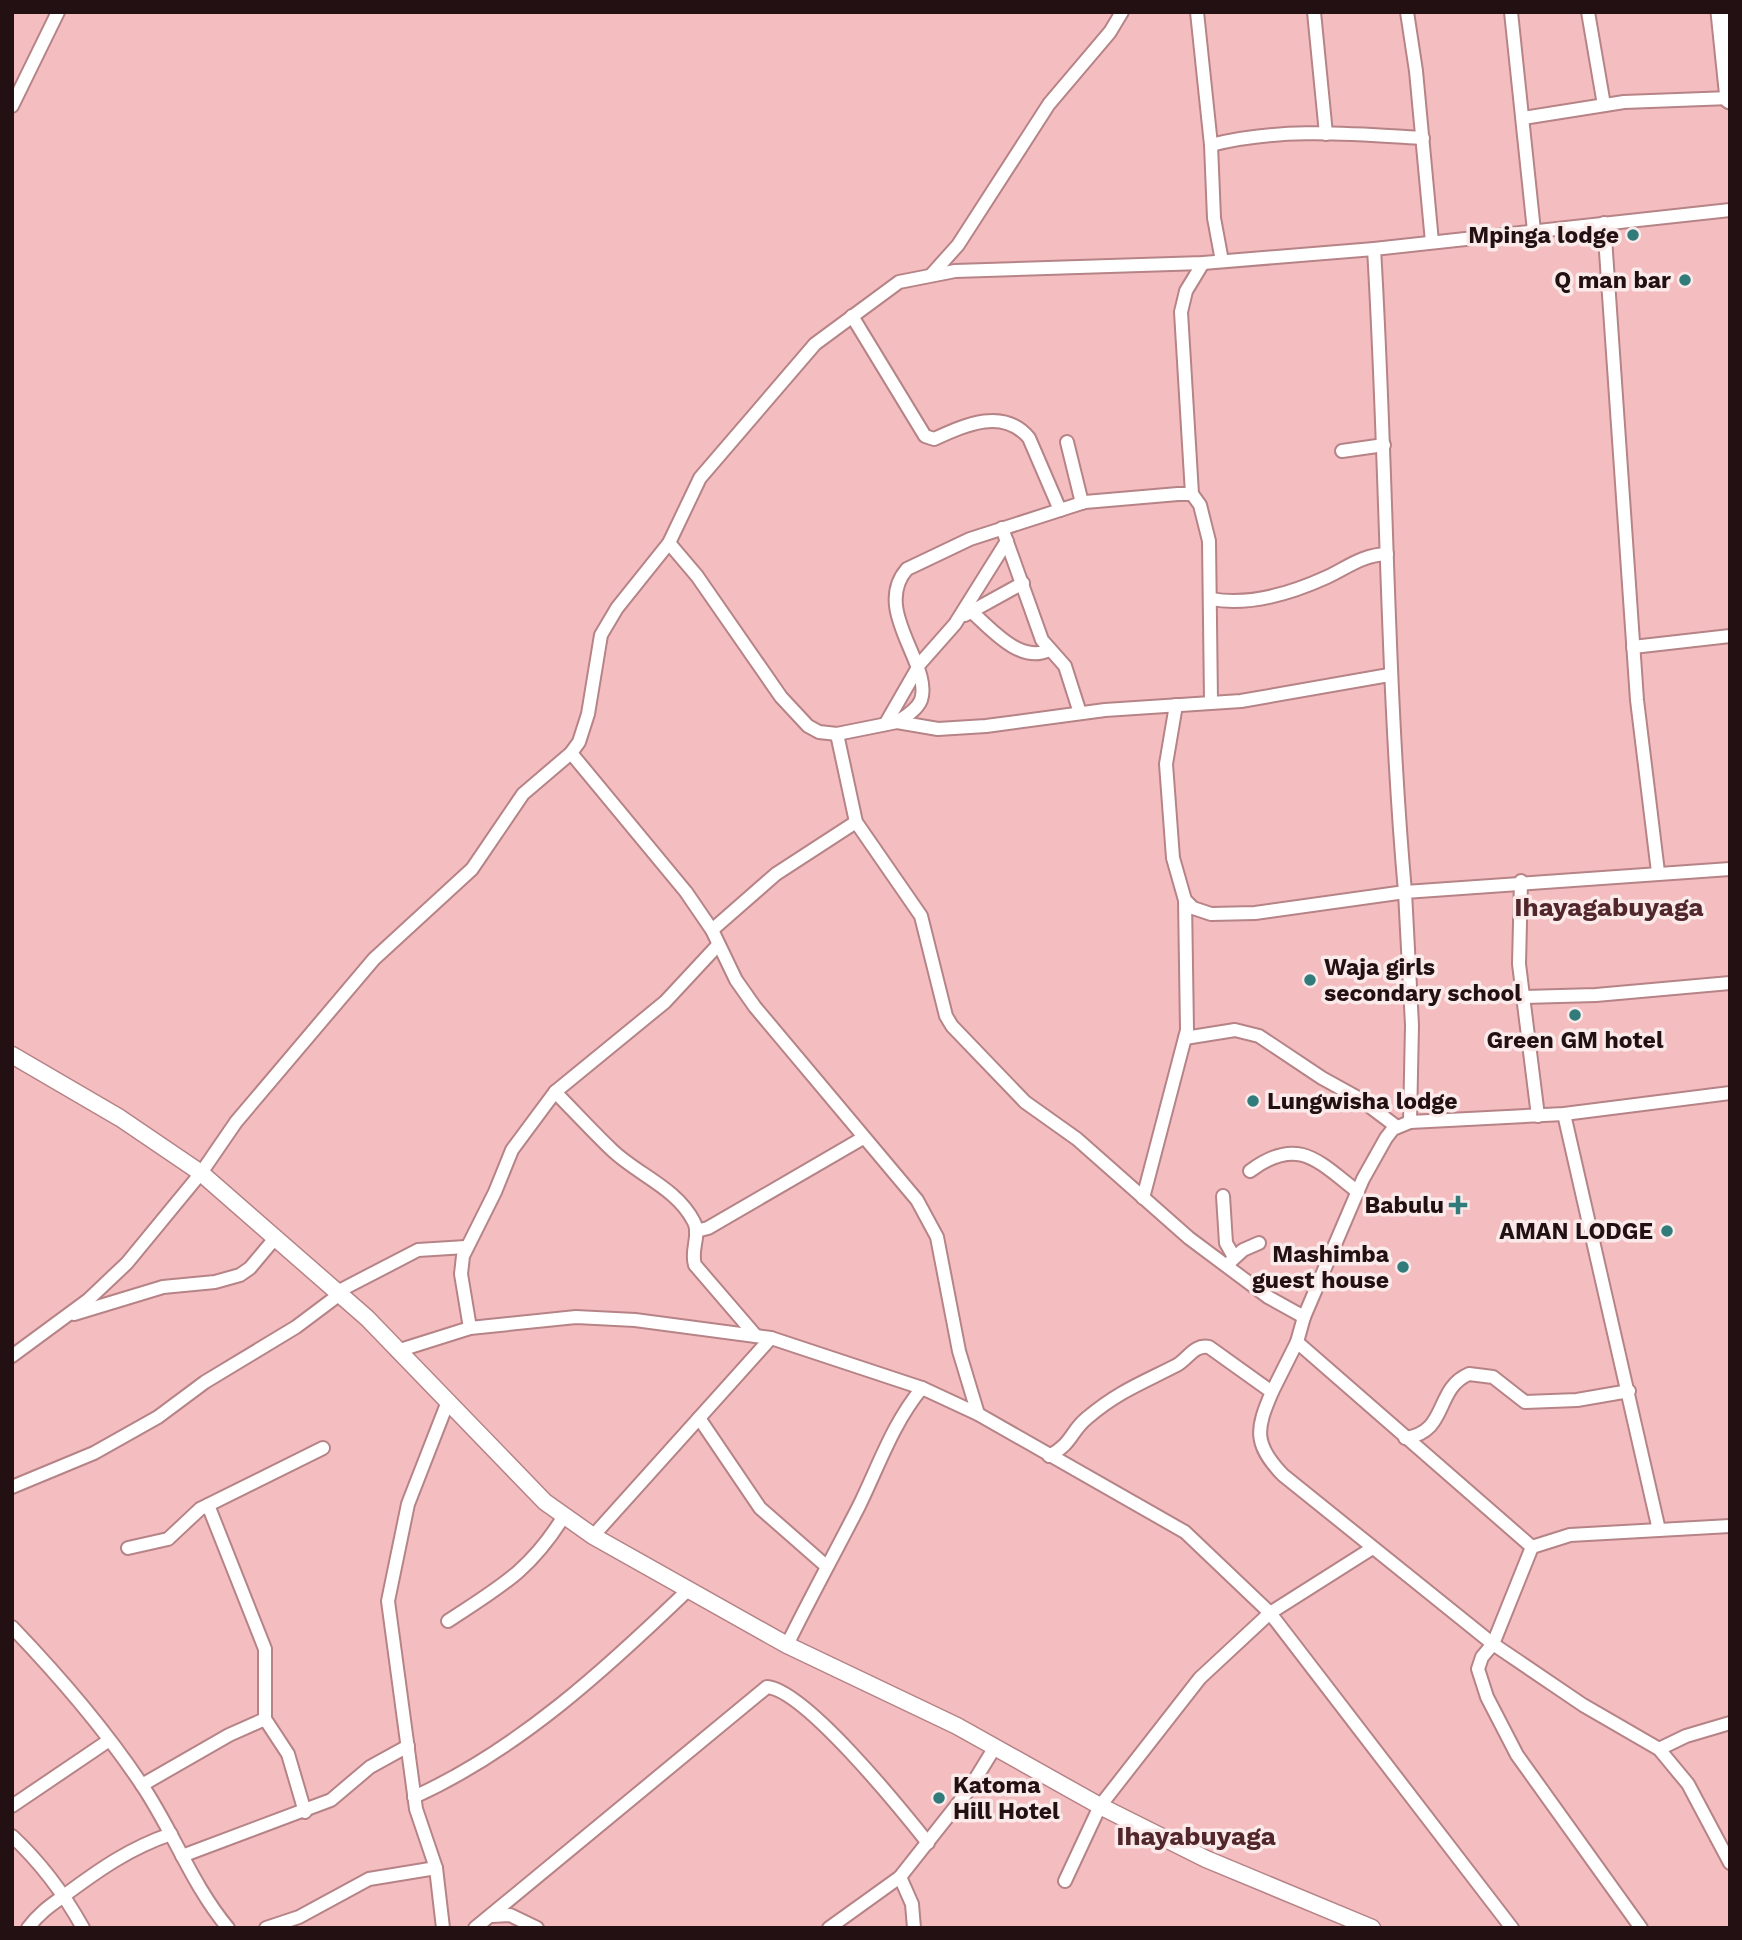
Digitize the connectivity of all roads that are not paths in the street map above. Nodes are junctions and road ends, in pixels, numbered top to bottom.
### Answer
1 (58, 12) edge
2 (1122, 12) edge
3 (1197, 12) edge
4 (1314, 12) edge
5 (1406, 12) edge
6 (1511, 12) edge
7 (1588, 12) edge
8 (1721, 12) edge
9 (1730, 99) edge
10 (1604, 105) junction
11 (12, 106) edge
12 (1523, 118) junction
13 (1326, 134) junction
14 (1423, 138) junction
15 (1212, 145) junction
16 (1730, 210) edge
17 (1605, 223) junction
18 (1534, 231) junction
19 (1432, 242) junction
20 (1374, 249) junction
21 (1222, 261) junction
22 (1203, 263) junction
23 (932, 274) junction
24 (852, 316) junction
25 (1067, 442) dead end
26 (1384, 444) junction
27 (1342, 452) dead end
28 (1192, 494) junction
29 (1082, 503) junction
30 (1060, 510) junction
31 (1004, 534) junction
32 (669, 543) junction
33 (1387, 554) junction
34 (1023, 583) junction
35 (1211, 599) junction
36 (972, 612) junction
37 (959, 618) junction
38 (1730, 636) edge
39 (1633, 647) junction
40 (1049, 650) junction
41 (917, 668) junction
42 (1389, 675) junction
43 (1211, 701) junction
44 (1176, 705) junction
45 (1080, 713) junction
46 (891, 722) junction
47 (838, 734) junction
48 (571, 753) junction
49 (856, 822) junction
50 (1730, 869) edge
51 (1658, 872) junction
52 (1521, 881) junction
53 (1405, 892) junction
54 (1185, 900) junction
55 (712, 930) junction
56 (718, 945) junction
57 (1730, 983) edge
58 (1524, 996) junction
59 (1185, 1038) junction
60 (12, 1055) edge
61 (555, 1092) junction
62 (1730, 1093) edge
63 (1564, 1114) junction
64 (1538, 1116) junction
65 (1410, 1122) junction
66 (1397, 1127) junction
67 (863, 1138) junction
68 (1250, 1171) dead end
69 (201, 1172) junction
70 (1358, 1192) junction
71 (1223, 1196) dead end
72 (1143, 1198) junction
73 (696, 1231) junction
74 (276, 1237) junction
75 (1259, 1243) dead end
76 (466, 1247) junction
77 (1230, 1262) junction
78 (339, 1293) junction
79 (67, 1316) junction
80 (1304, 1317) junction
81 (470, 1328) junction
82 (756, 1336) junction
83 (771, 1338) junction
84 (1297, 1342) junction
85 (397, 1351) junction
86 (12, 1356) edge
87 (922, 1388) junction
88 (1629, 1391) junction
89 (1272, 1392) junction
90 (447, 1404) junction
91 (978, 1414) junction
92 (699, 1418) junction
93 (1405, 1438) junction
94 (323, 1448) dead end
95 (1049, 1456) junction
96 (12, 1487) edge
97 (208, 1505) junction
98 (564, 1516) junction
99 (1730, 1526) edge
100 (1659, 1530) junction
101 (593, 1536) junction
102 (1532, 1547) junction
103 (128, 1548) dead end
104 (1371, 1549) junction
105 (825, 1565) junction
106 (688, 1590) junction
107 (1270, 1612) junction
108 (448, 1621) dead end
109 (12, 1627) edge
110 (1493, 1644) junction
111 (787, 1646) junction
112 (265, 1719) junction
113 (1730, 1723) edge
114 (108, 1741) junction
115 (408, 1746) junction
116 (995, 1746) junction
117 (1660, 1749) junction
118 (142, 1784) junction
119 (414, 1797) junction
120 (12, 1806) edge
121 (1100, 1806) junction
122 (305, 1812) junction
123 (171, 1834) junction
124 (12, 1836) edge
125 (928, 1843) junction
126 (182, 1856) junction
127 (1730, 1863) edge
128 (436, 1868) junction
129 (900, 1877) junction
130 (1065, 1881) dead end
131 (65, 1895) junction
132 (492, 1916) junction
133 (28, 1928) edge
134 (83, 1928) edge
135 (228, 1928) edge
136 (266, 1928) edge
137 (443, 1928) edge
138 (475, 1928) edge
139 (537, 1928) edge
140 (829, 1928) edge
141 (914, 1928) edge
142 (1373, 1928) edge
143 (1513, 1928) edge
144 (1641, 1928) edge

1 - 11 street
2 - 23 street
3 - 15 street
4 - 13 street
5 - 14 street
6 - 12 street
7 - 10 street
8 - 9 highway
9 - 10 street
10 - 12 street
12 - 18 street
13 - 14 street
13 - 15 street
14 - 19 street
15 - 21 street
16 - 17 street
17 - 18 street
17 - 39 street
18 - 19 street
19 - 20 street
20 - 21 street
20 - 26 street
21 - 22 street
22 - 23 street
22 - 28 street
23 - 24 street
24 - 30 street
24 - 32 street
25 - 29 street
26 - 27 street
26 - 33 street
28 - 29 street
28 - 35 street
29 - 30 street
30 - 31 street
31 - 34 street
31 - 37 street
31 - 41 street
32 - 47 street
32 - 48 street
33 - 35 street
33 - 42 street
34 - 36 street
34 - 40 street
35 - 43 street
36 - 37 street
36 - 40 street
37 - 41 street
38 - 39 street
39 - 51 street
40 - 45 street
41 - 46 street
41 - 46 street
42 - 43 street
42 - 53 street
43 - 44 street
44 - 45 street
44 - 54 street
45 - 46 street
46 - 47 street
47 - 49 street
48 - 55 street
48 - 69 street
49 - 55 street
49 - 72 street
50 - 51 street
51 - 52 street
52 - 53 street
52 - 58 street
53 - 54 street
53 - 65 street
54 - 59 street
55 - 56 street
56 - 61 street
56 - 67 street
57 - 58 street
58 - 64 street
59 - 66 street
59 - 72 street
60 - 69 main road
61 - 73 street
61 - 76 street
62 - 63 street
63 - 64 street
63 - 88 street
64 - 65 street
65 - 66 street
66 - 70 street
67 - 73 street
67 - 91 street
68 - 70 street
69 - 74 main road
69 - 79 street
70 - 80 street
71 - 77 street
72 - 77 street
73 - 82 street
74 - 78 main road
74 - 79 street
75 - 77 street
76 - 78 street
76 - 81 street
77 - 80 street
78 - 85 main road
78 - 96 street
79 - 86 street
80 - 84 street
81 - 82 street
81 - 85 street
82 - 83 street
83 - 87 street
83 - 92 street
84 - 89 street
84 - 93 street
85 - 90 main road
87 - 91 street
87 - 105 street
88 - 93 street
88 - 100 street
89 - 95 street
89 - 104 street
90 - 98 main road
90 - 115 street
91 - 95 street
92 - 101 street
92 - 105 street
93 - 102 street
94 - 97 street
95 - 107 street
97 - 103 street
97 - 112 street
98 - 101 main road
98 - 108 street
99 - 100 street
100 - 102 street
101 - 106 main road
102 - 110 street
104 - 107 street
104 - 110 street
105 - 111 street
106 - 111 main road
106 - 119 street
107 - 121 street
107 - 143 street
109 - 114 street
110 - 117 street
110 - 144 street
111 - 116 main road
112 - 118 street
112 - 122 street
113 - 117 street
114 - 118 street
114 - 120 street
115 - 119 street
115 - 122 street
116 - 121 main road
116 - 125 street
117 - 127 street
118 - 123 street
119 - 128 street
121 - 130 street
121 - 142 main road
122 - 126 street
123 - 126 street
123 - 131 street
124 - 131 street
125 - 129 street
125 - 132 street
126 - 135 street
128 - 136 street
128 - 137 street
129 - 140 street
129 - 141 street
131 - 133 street
131 - 134 street
132 - 138 street
132 - 139 street

